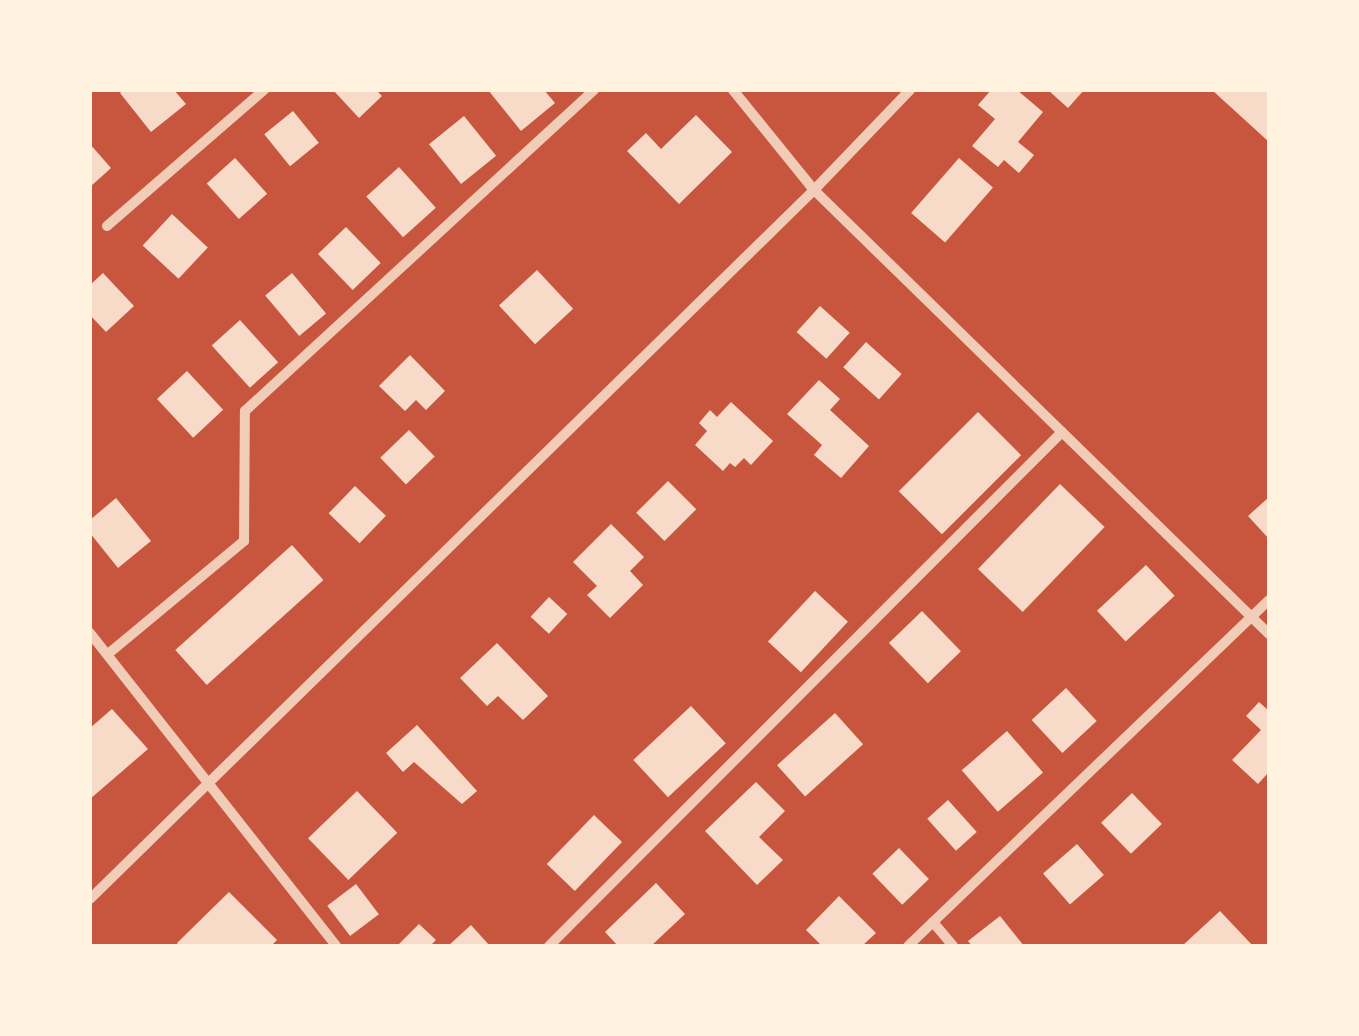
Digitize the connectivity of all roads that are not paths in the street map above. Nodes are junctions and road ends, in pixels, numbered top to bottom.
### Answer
1 (264, 90) edge
2 (594, 90) edge
3 (734, 90) edge
4 (910, 90) edge
5 (814, 190) junction
6 (107, 226) dead end
7 (1062, 432) junction
8 (1269, 600) edge
9 (1252, 618) junction
10 (90, 633) edge
11 (1269, 634) edge
12 (108, 654) junction
13 (209, 780) junction
14 (90, 899) edge
15 (933, 922) junction
16 (336, 946) edge
17 (549, 946) edge
18 (908, 946) edge
19 (953, 946) edge

1 - 6 street
2 - 12 street
3 - 5 street
4 - 5 street
5 - 7 street
5 - 13 street
7 - 9 street
7 - 17 street
8 - 9 street
9 - 11 street
9 - 15 street
10 - 12 street
12 - 13 street
13 - 14 street
13 - 16 street
15 - 18 street
15 - 19 street

